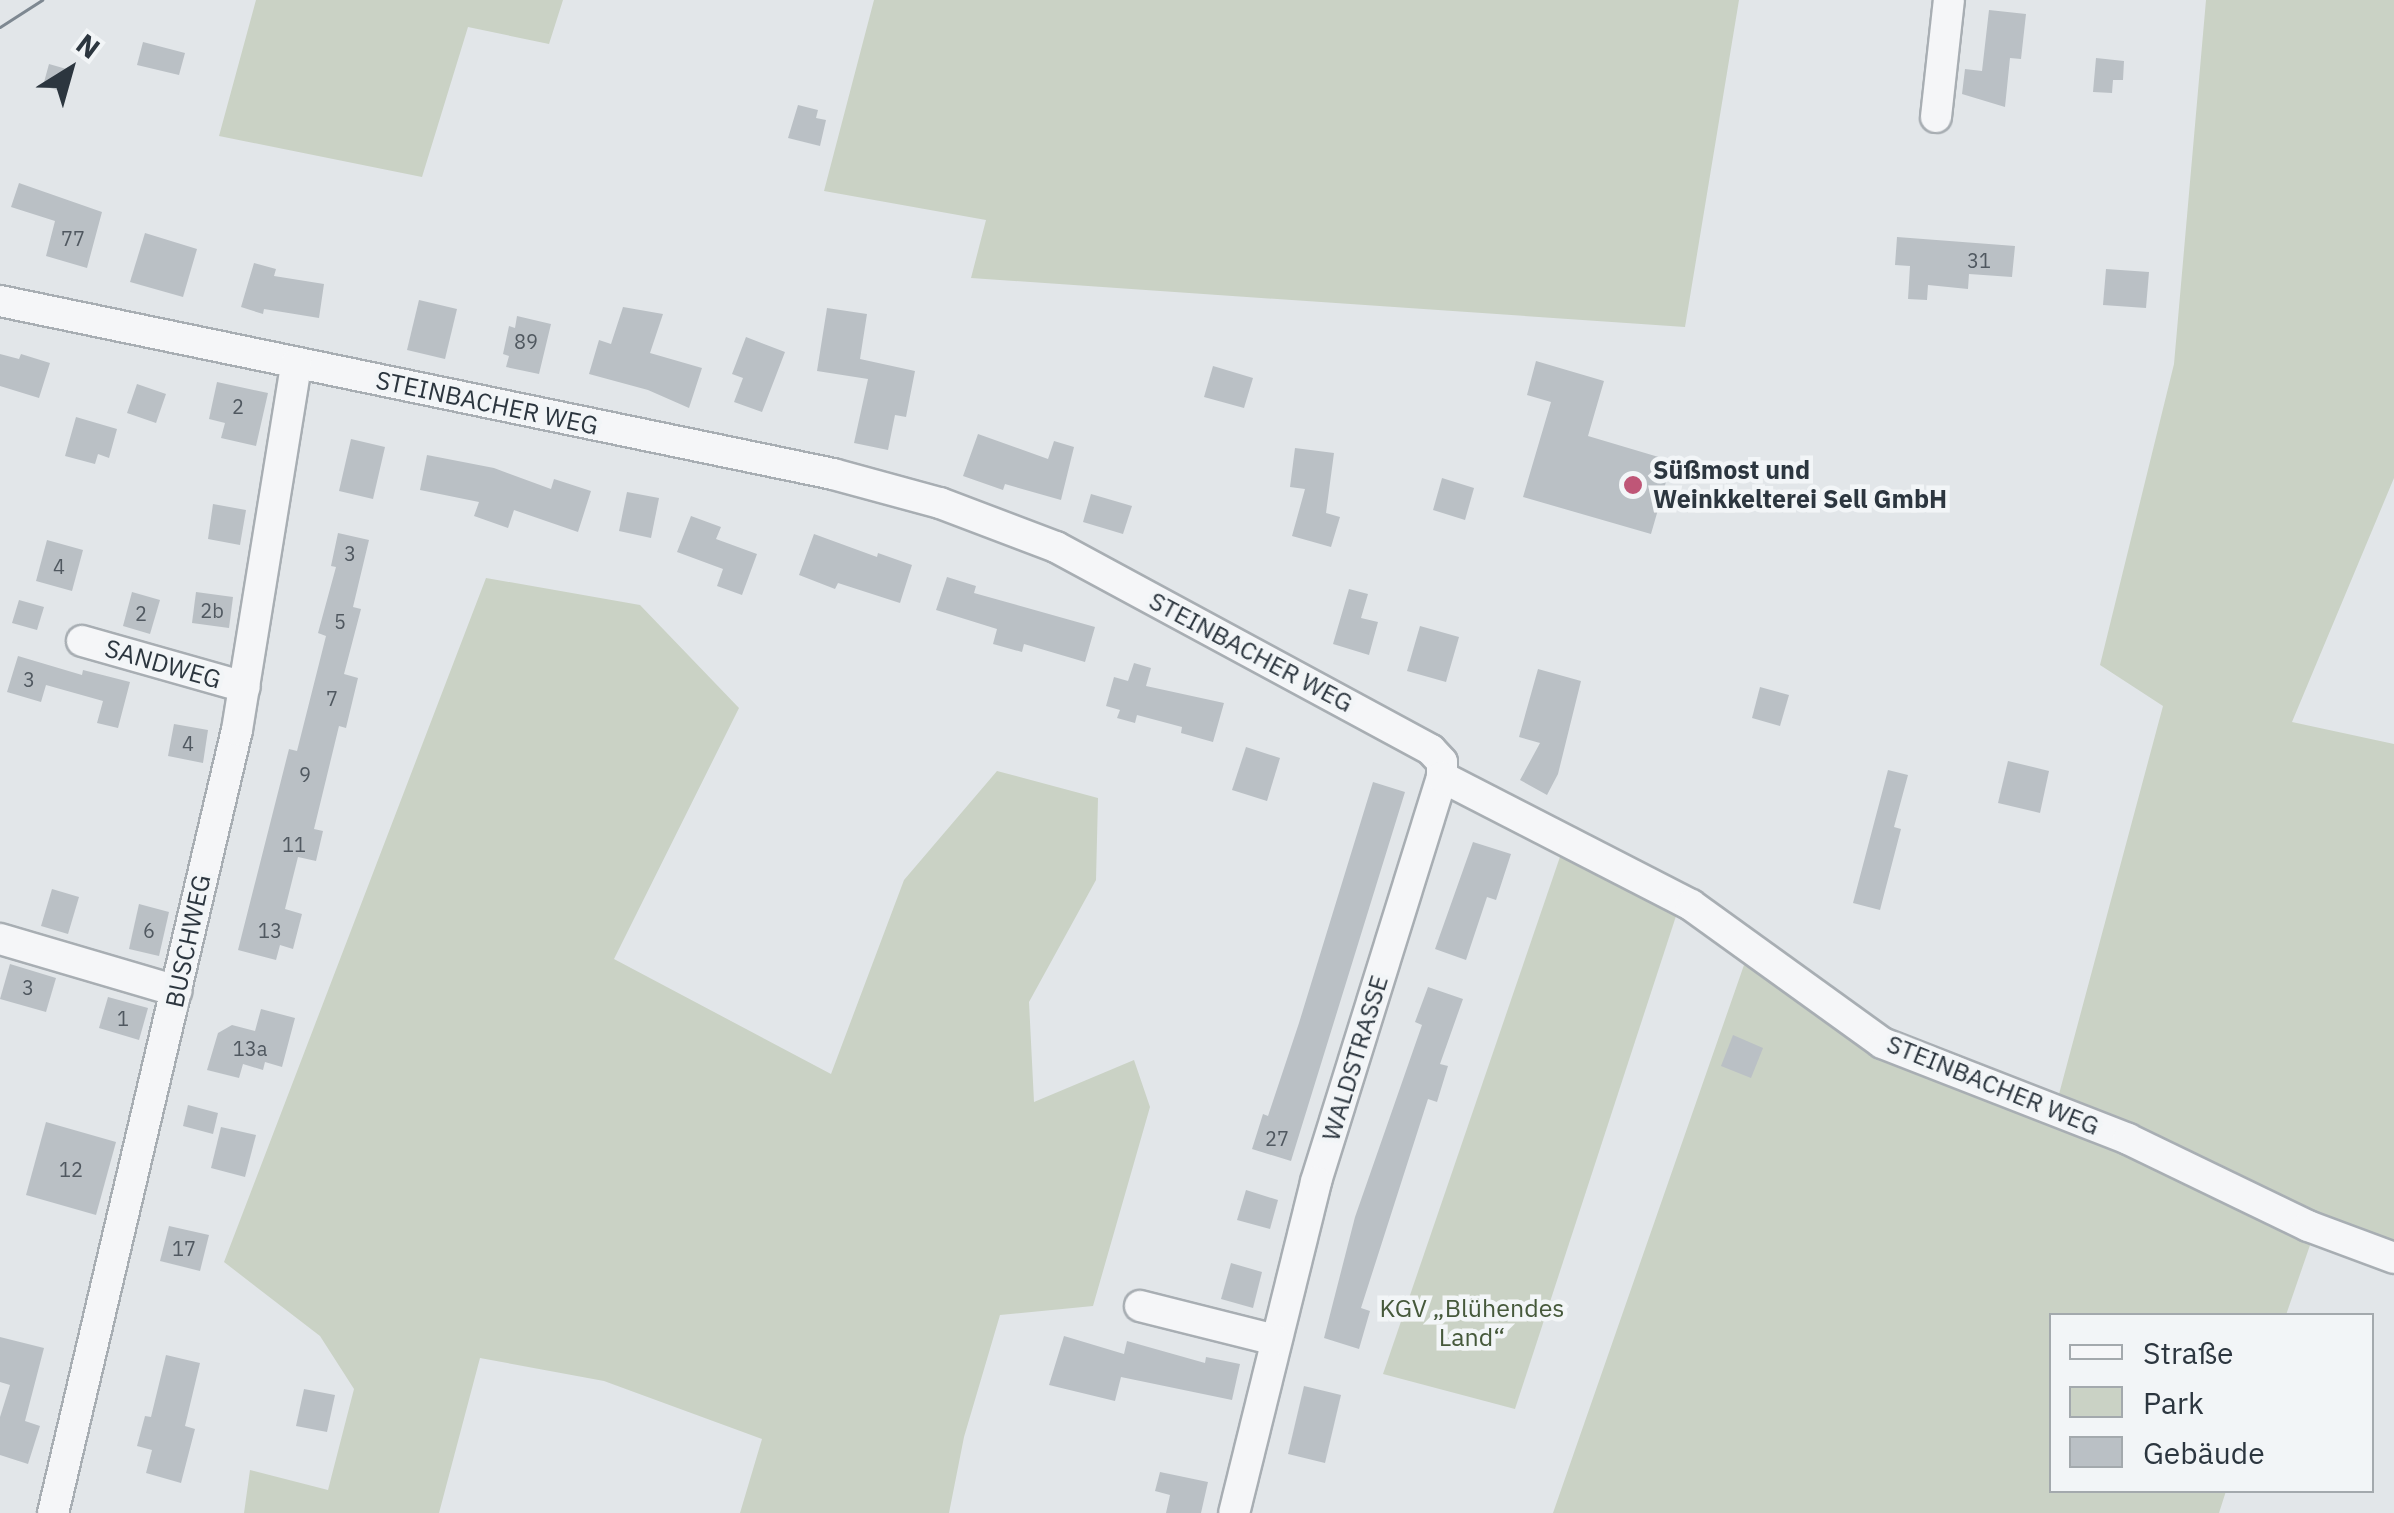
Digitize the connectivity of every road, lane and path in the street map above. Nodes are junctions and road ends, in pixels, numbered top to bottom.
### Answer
1 (1949, 0) edge
2 (1936, 117) dead end
3 (0, 301) edge
4 (296, 364) junction
5 (82, 641) dead end
6 (244, 688) junction
7 (1442, 777) junction
8 (0, 939) edge
9 (177, 992) junction
10 (2394, 1258) edge
11 (1140, 1306) dead end
12 (1274, 1340) junction
13 (53, 1513) edge
14 (1234, 1513) edge

1 - 2 street
3 - 4 street, STEINBACHER WEG
4 - 6 street, BUSCHWEG
4 - 7 street, STEINBACHER WEG
5 - 6 street, SANDWEG
6 - 9 street, BUSCHWEG
7 - 10 street, STEINBACHER WEG
7 - 12 street, WALDSTRASSE
8 - 9 street
9 - 13 street, BUSCHWEG
11 - 12 street
12 - 14 street, WALDSTRASSE

